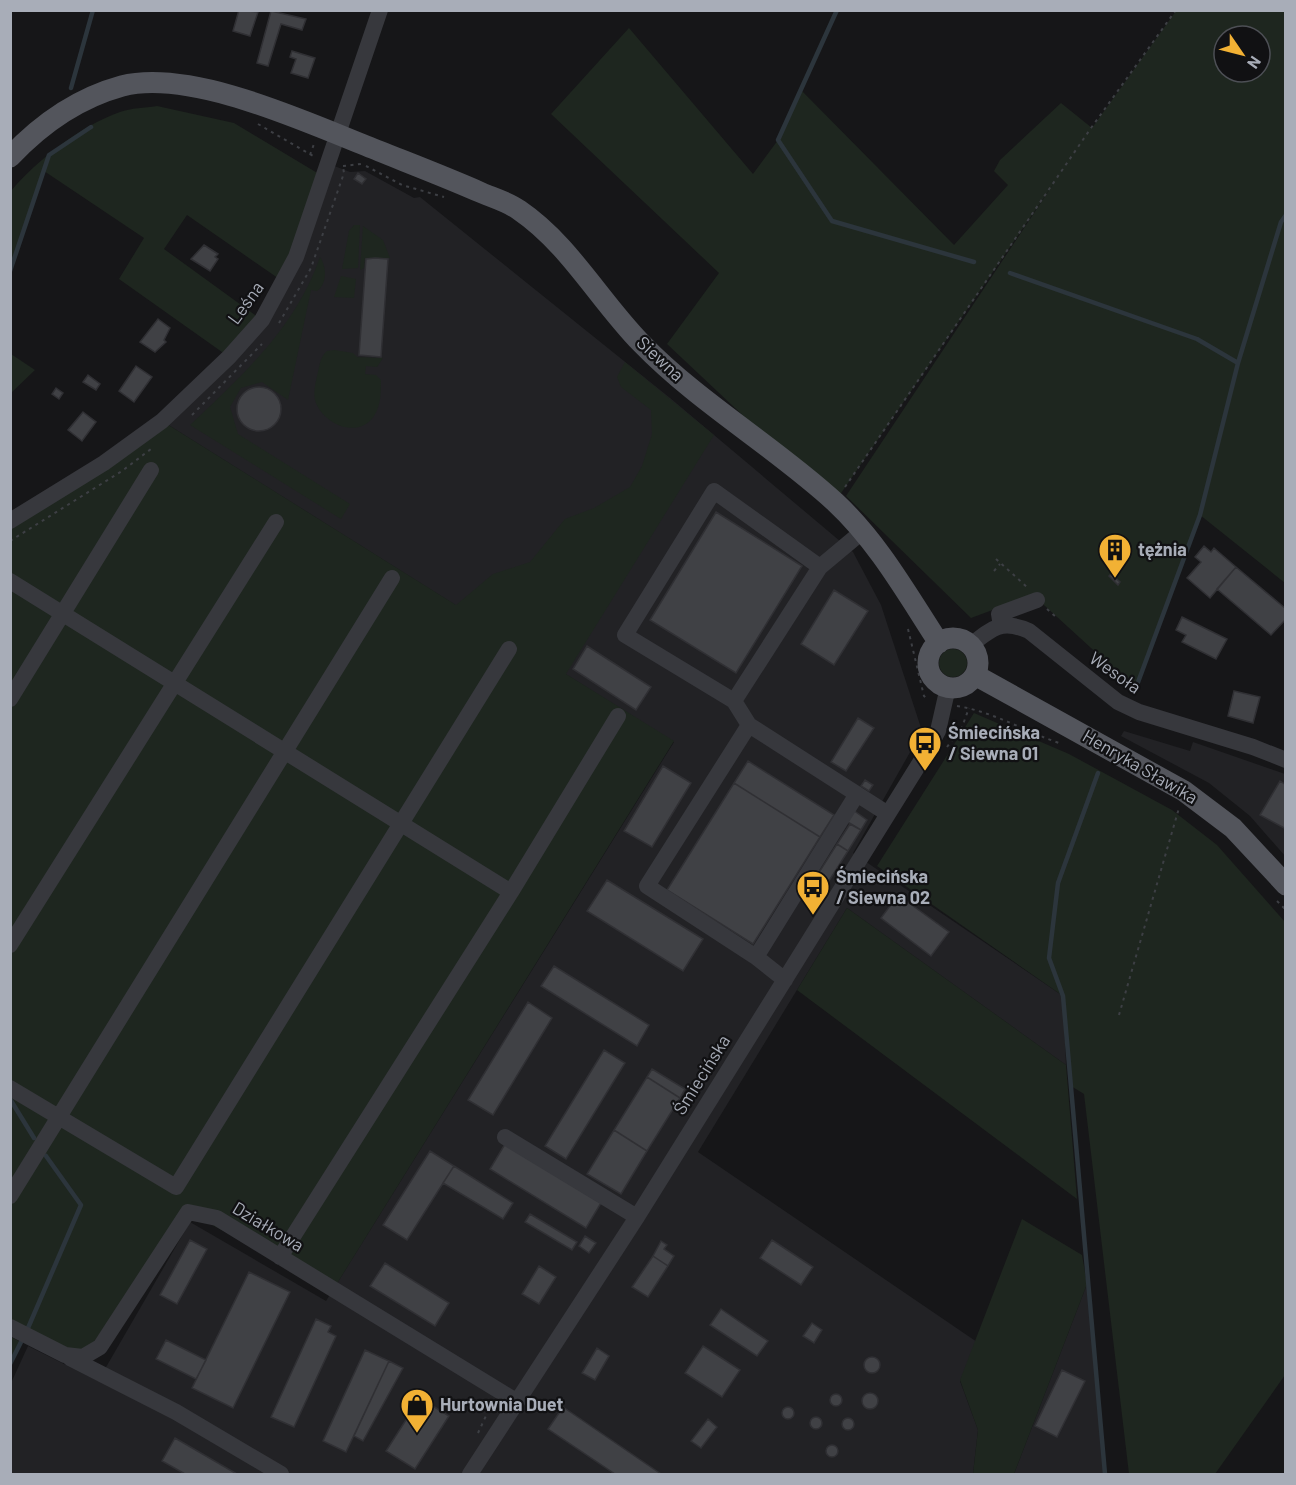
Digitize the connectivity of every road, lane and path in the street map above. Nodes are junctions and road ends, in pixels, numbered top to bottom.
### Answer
1 (380, 10) edge
2 (1176, 10) edge
3 (258, 123) dead end
4 (338, 135) junction
5 (10, 157) edge
6 (329, 164) junction
7 (451, 198) dead end
8 (151, 470) dead end
9 (835, 502) junction
10 (10, 521) edge
11 (276, 522) dead end
12 (863, 531) junction
13 (1000, 564) dead end
14 (820, 567) junction
15 (994, 570) dead end
16 (392, 578) dead end
17 (10, 581) edge
18 (1037, 600) dead end
19 (62, 614) junction
20 (905, 619) dead end
21 (1001, 626) junction
22 (939, 643) junction
23 (971, 645) junction
24 (509, 649) dead end
25 (975, 675) junction
26 (176, 681) junction
27 (947, 696) junction
28 (10, 699) edge
29 (734, 701) junction
30 (618, 716) dead end
31 (749, 724) junction
32 (1060, 743) dead end
33 (285, 750) junction
34 (1286, 760) edge
35 (857, 794) junction
36 (1181, 799) junction
37 (888, 814) junction
38 (1188, 815) dead end
39 (403, 824) junction
40 (1278, 889) edge
41 (511, 892) junction
42 (1286, 910) edge
43 (10, 945) edge
44 (756, 957) junction
45 (785, 980) junction
46 (1119, 1015) dead end
47 (10, 1088) edge
48 (58, 1118) junction
49 (506, 1137) dead end
50 (10, 1196) edge
51 (637, 1217) junction
52 (280, 1257) junction
53 (10, 1327) edge
54 (65, 1355) junction
55 (516, 1401) junction
56 (281, 1474) edge
57 (470, 1474) edge

1 - 4 street, Leśna
2 - 9 path
3 - 6 path
4 - 5 main road, Siewna
4 - 6 street, Leśna
4 - 9 main road, Siewna
6 - 7 path
6 - 10 street, Leśna
8 - 19 street
9 - 12 main road, Siewna
11 - 26 street
12 - 14 street
12 - 22 main road, Siewna
13 - 15 path
14 - 29 street
14 - 29 street
16 - 33 street
17 - 19 street
18 - 21 street
19 - 26 street
19 - 28 street
20 - 27 path
21 - 23 street
21 - 34 street, Wesoła
22 - 23 main road
22 - 27 main road
23 - 25 main road
24 - 39 street
25 - 27 main road
25 - 36 main road, Henryka Sławika
26 - 33 street
26 - 43 street
27 - 32 path
27 - 37 street, Śmiecińska
29 - 31 street
30 - 41 street
31 - 35 street
31 - 44 street
33 - 39 street
33 - 48 street
35 - 37 street
35 - 44 street
36 - 38 path
36 - 40 main road, Henryka Sławika
36 - 46 path
37 - 45 street, Śmiecińska
39 - 41 street
39 - 48 street
40 - 42 path
41 - 52 street
44 - 45 street
45 - 51 street, Śmiecińska
47 - 48 street
48 - 50 street
49 - 51 street
51 - 55 street, Śmiecińska
52 - 54 street, Działkowa
52 - 55 street, Działkowa
53 - 54 street
54 - 56 street
55 - 57 street, Śmiecińska

